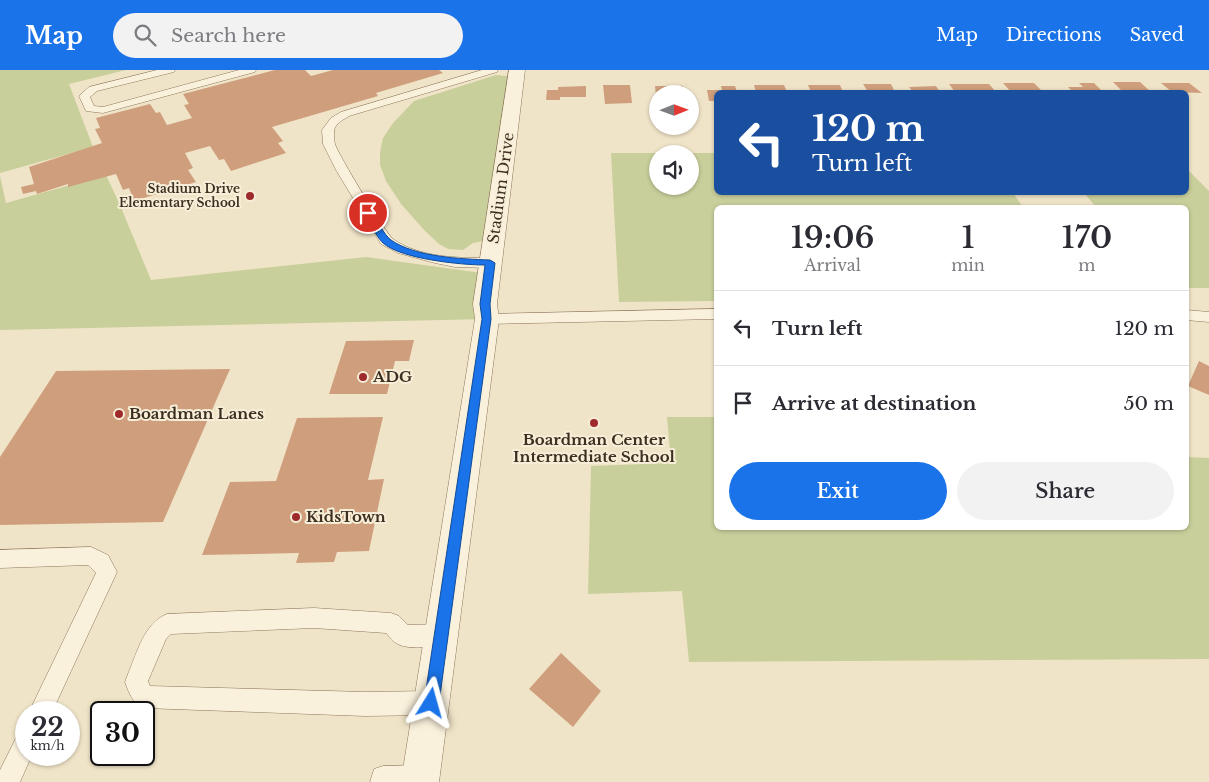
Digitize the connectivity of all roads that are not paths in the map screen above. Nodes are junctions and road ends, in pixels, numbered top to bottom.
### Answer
1 (170, 70) edge
2 (251, 70) edge
3 (493, 70) edge
4 (517, 70) edge
5 (470, 73) edge
6 (490, 263) junction
7 (714, 314) edge
8 (1189, 315) edge
9 (1209, 317) edge
10 (486, 319) junction
11 (0, 559) edge
12 (441, 635) junction
13 (45, 701) edge
14 (431, 703) junction
15 (15, 765) edge
16 (420, 780) edge
17 (7, 782) edge
18 (382, 782) edge

1 - 2 lane
3 - 5 lane
4 - 6 street, Stadium Drive
5 - 6 lane
6 - 10 street, Stadium Drive
7 - 10 lane
8 - 9 lane
10 - 12 street, Stadium Drive
11 - 13 lane
12 - 14 street, Stadium Drive
12 - 14 lane
14 - 16 street, Stadium Drive
15 - 17 lane
16 - 18 lane

